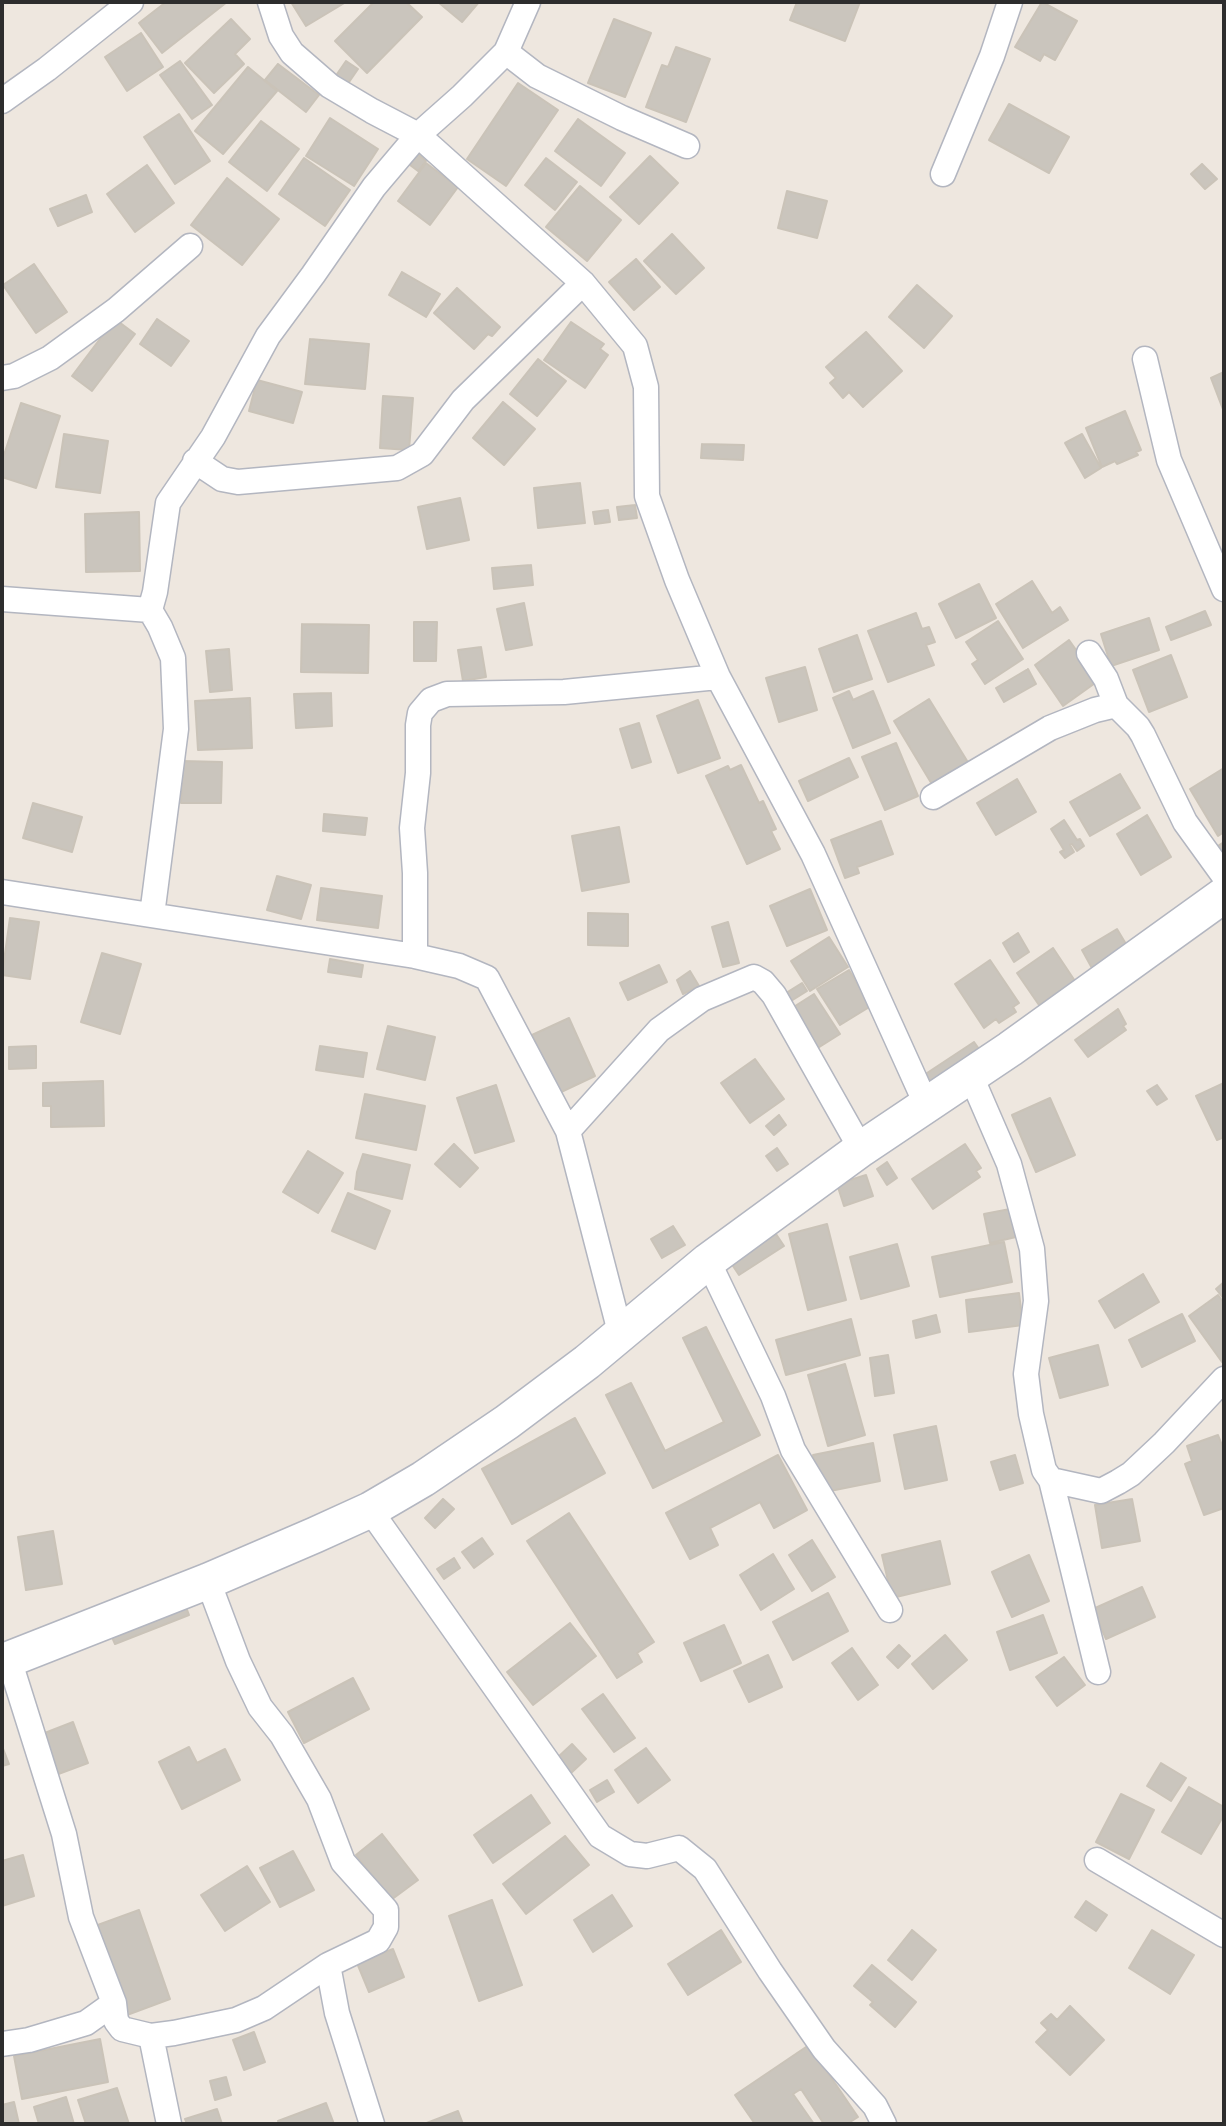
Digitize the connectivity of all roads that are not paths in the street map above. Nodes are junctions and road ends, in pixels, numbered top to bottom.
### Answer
1 (131, 2) edge
2 (270, 2) edge
3 (528, 2) edge
4 (1010, 2) edge
5 (506, 52) junction
6 (2, 101) edge
7 (418, 135) junction
8 (687, 146) dead end
9 (943, 174) dead end
10 (190, 246) dead end
11 (583, 283) junction
12 (1145, 359) dead end
13 (2, 378) edge
14 (195, 461) junction
15 (1224, 589) edge
16 (2, 599) edge
17 (150, 610) junction
18 (1090, 653) dead end
19 (718, 677) junction
20 (1116, 705) junction
21 (933, 797) dead end
22 (1224, 876) edge
23 (2, 892) edge
24 (1224, 895) edge
25 (152, 915) junction
26 (415, 956) junction
27 (970, 1074) junction
28 (926, 1104) junction
29 (568, 1131) junction
30 (861, 1149) junction
31 (708, 1261) junction
32 (621, 1336) junction
33 (1224, 1379) edge
34 (1051, 1480) junction
35 (370, 1510) junction
36 (208, 1581) junction
37 (890, 1610) dead end
38 (5, 1661) edge
39 (1098, 1672) dead end
40 (1097, 1860) dead end
41 (1224, 1936) edge
42 (328, 1965) junction
43 (114, 2003) junction
44 (151, 2036) junction
45 (2, 2044) edge
46 (169, 2124) edge
47 (372, 2124) edge
48 (884, 2124) edge

1 - 6 street
2 - 7 street
3 - 5 street
4 - 9 street
5 - 7 street
5 - 8 street
7 - 11 street
7 - 14 street
10 - 13 street
11 - 14 street
11 - 19 street
12 - 15 street
14 - 17 street
16 - 17 street
17 - 25 street
18 - 20 street
19 - 26 street
19 - 28 street
20 - 21 street
20 - 22 street
23 - 25 street
24 - 27 street
25 - 26 street
26 - 29 street
27 - 28 street
27 - 34 street
28 - 30 street
29 - 30 street
29 - 32 street
30 - 31 street
31 - 32 street
31 - 37 street
32 - 35 street
33 - 34 street
34 - 39 street
35 - 36 street
35 - 48 street
36 - 38 street
36 - 42 street
38 - 43 street
40 - 41 street
42 - 44 street
42 - 47 street
43 - 44 street
43 - 45 street
44 - 46 street

